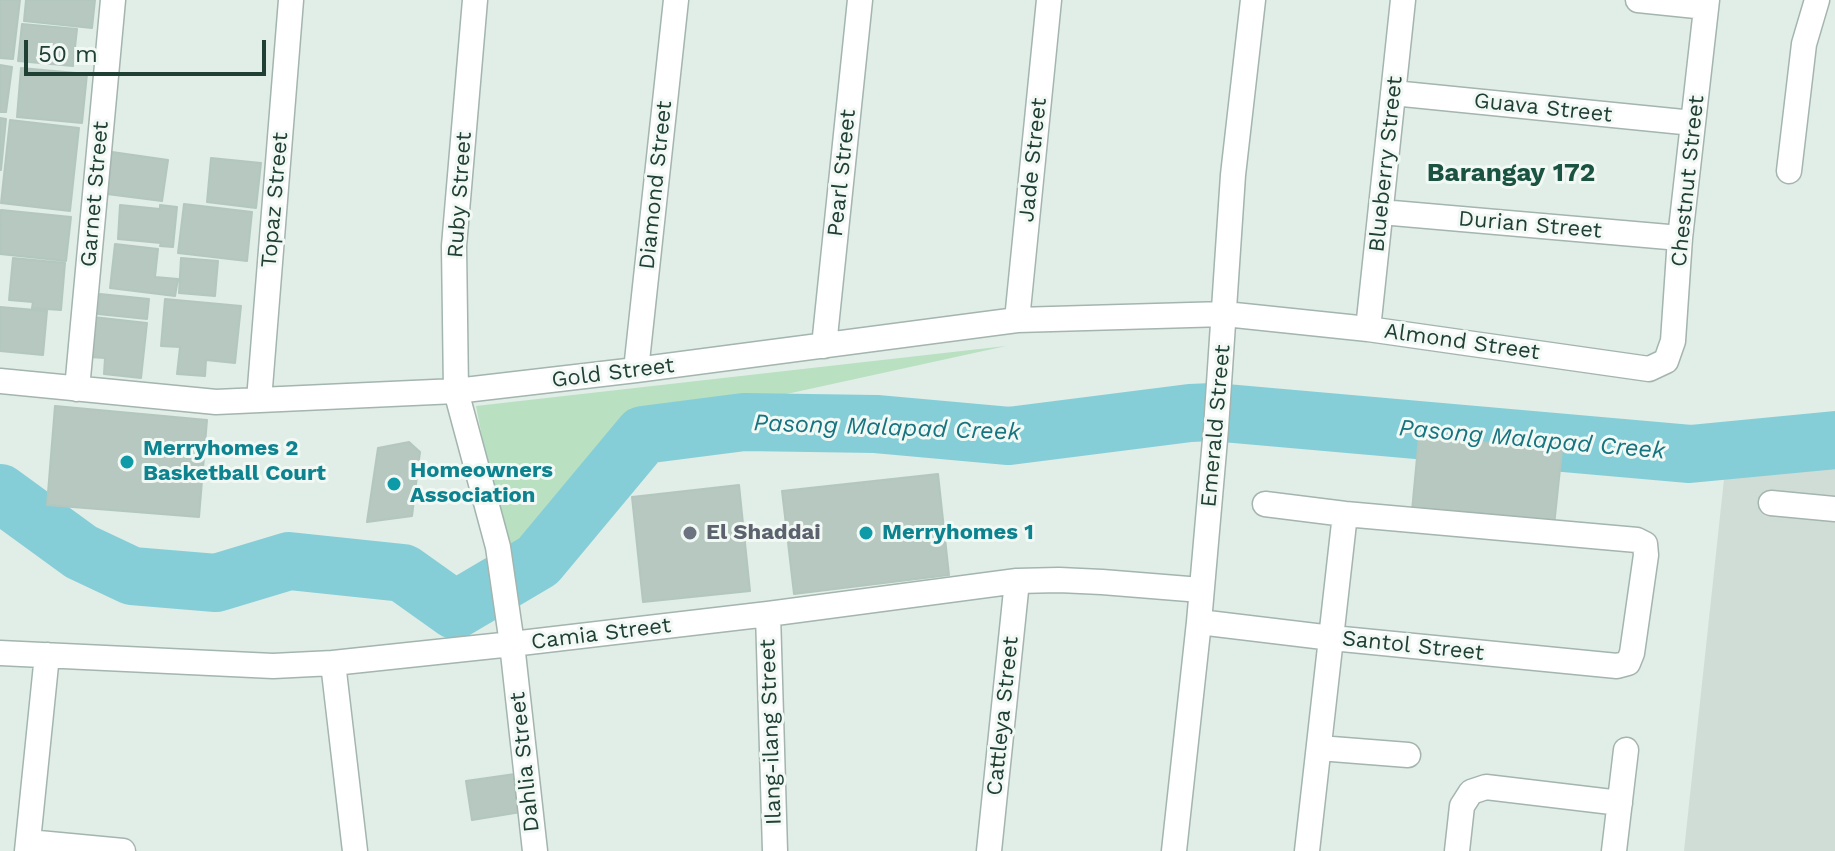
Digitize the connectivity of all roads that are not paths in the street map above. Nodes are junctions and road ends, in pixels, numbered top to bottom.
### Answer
1 (113, 0) edge
2 (291, 0) edge
3 (475, 0) edge
4 (676, 0) edge
5 (860, 0) edge
6 (1049, 0) edge
7 (1253, 0) edge
8 (1403, 0) edge
9 (1638, 0) edge
10 (1817, 0) edge
11 (1707, 3) edge
12 (1393, 93) junction
13 (1693, 123) junction
14 (1789, 171) dead end
15 (1381, 212) junction
16 (1680, 238) junction
17 (1225, 314) junction
18 (1017, 320) junction
19 (1368, 329) junction
20 (824, 346) junction
21 (1666, 361) joint
22 (636, 370) junction
23 (0, 381) edge
24 (77, 389) junction
25 (456, 391) junction
26 (259, 400) junction
27 (1771, 503) dead end
28 (1265, 504) dead end
29 (1835, 509) edge
30 (1345, 514) junction
31 (1017, 581) junction
32 (1201, 590) junction
33 (768, 614) junction
34 (1199, 622) junction
35 (1332, 638) junction
36 (512, 644) junction
37 (0, 653) edge
38 (47, 655) junction
39 (333, 663) junction
40 (1319, 748) junction
41 (1626, 750) dead end
42 (1408, 755) dead end
43 (1620, 803) junction
44 (27, 846) edge
45 (123, 851) edge
46 (355, 851) edge
47 (535, 851) edge
48 (775, 851) edge
49 (989, 851) edge
50 (1174, 851) edge
51 (1307, 851) edge
52 (1457, 851) edge
53 (1614, 851) edge

1 - 24 street, Garnet Street
2 - 26 street, Topaz Street
3 - 25 street, Ruby Street
4 - 22 street, Diamond Street
5 - 20 street, Pearl Street
6 - 18 street, Jade Street
7 - 17 street, Emerald Street
8 - 12 street, Blueberry Street
9 - 11 street
10 - 14 street
11 - 13 street, Chestnut Street
12 - 13 street, Guava Street
12 - 15 street, Blueberry Street
13 - 16 street, Chestnut Street
15 - 16 street, Durian Street
15 - 19 street, Blueberry Street
16 - 21 street, Chestnut Street
17 - 18 street, Gold Street
17 - 19 street, Almond Street
17 - 32 street, Emerald Street
18 - 20 street, Gold Street
19 - 21 street, Almond Street
20 - 22 street, Gold Street
22 - 25 street, Gold Street
23 - 24 street, Gold Street
24 - 26 street, Gold Street
25 - 26 street, Gold Street
25 - 36 street, Dahlia Street
27 - 29 street
28 - 30 street
30 - 35 street
30 - 35 street, Santol Street
31 - 32 street, Camia Street
31 - 33 street, Camia Street
31 - 49 street, Cattleya Street
32 - 34 street, Emerald Street
33 - 36 street, Camia Street
33 - 48 street, Ilang-ilang Street
34 - 35 street, Santol Street
34 - 50 street, Emerald Street
35 - 40 street
36 - 39 street, Camia Street
36 - 47 street, Dahlia Street
37 - 38 street, Camia Street
38 - 39 street, Camia Street
38 - 44 street
39 - 46 street
40 - 42 street
40 - 51 street
41 - 43 street
43 - 52 street
43 - 53 street
44 - 45 street

